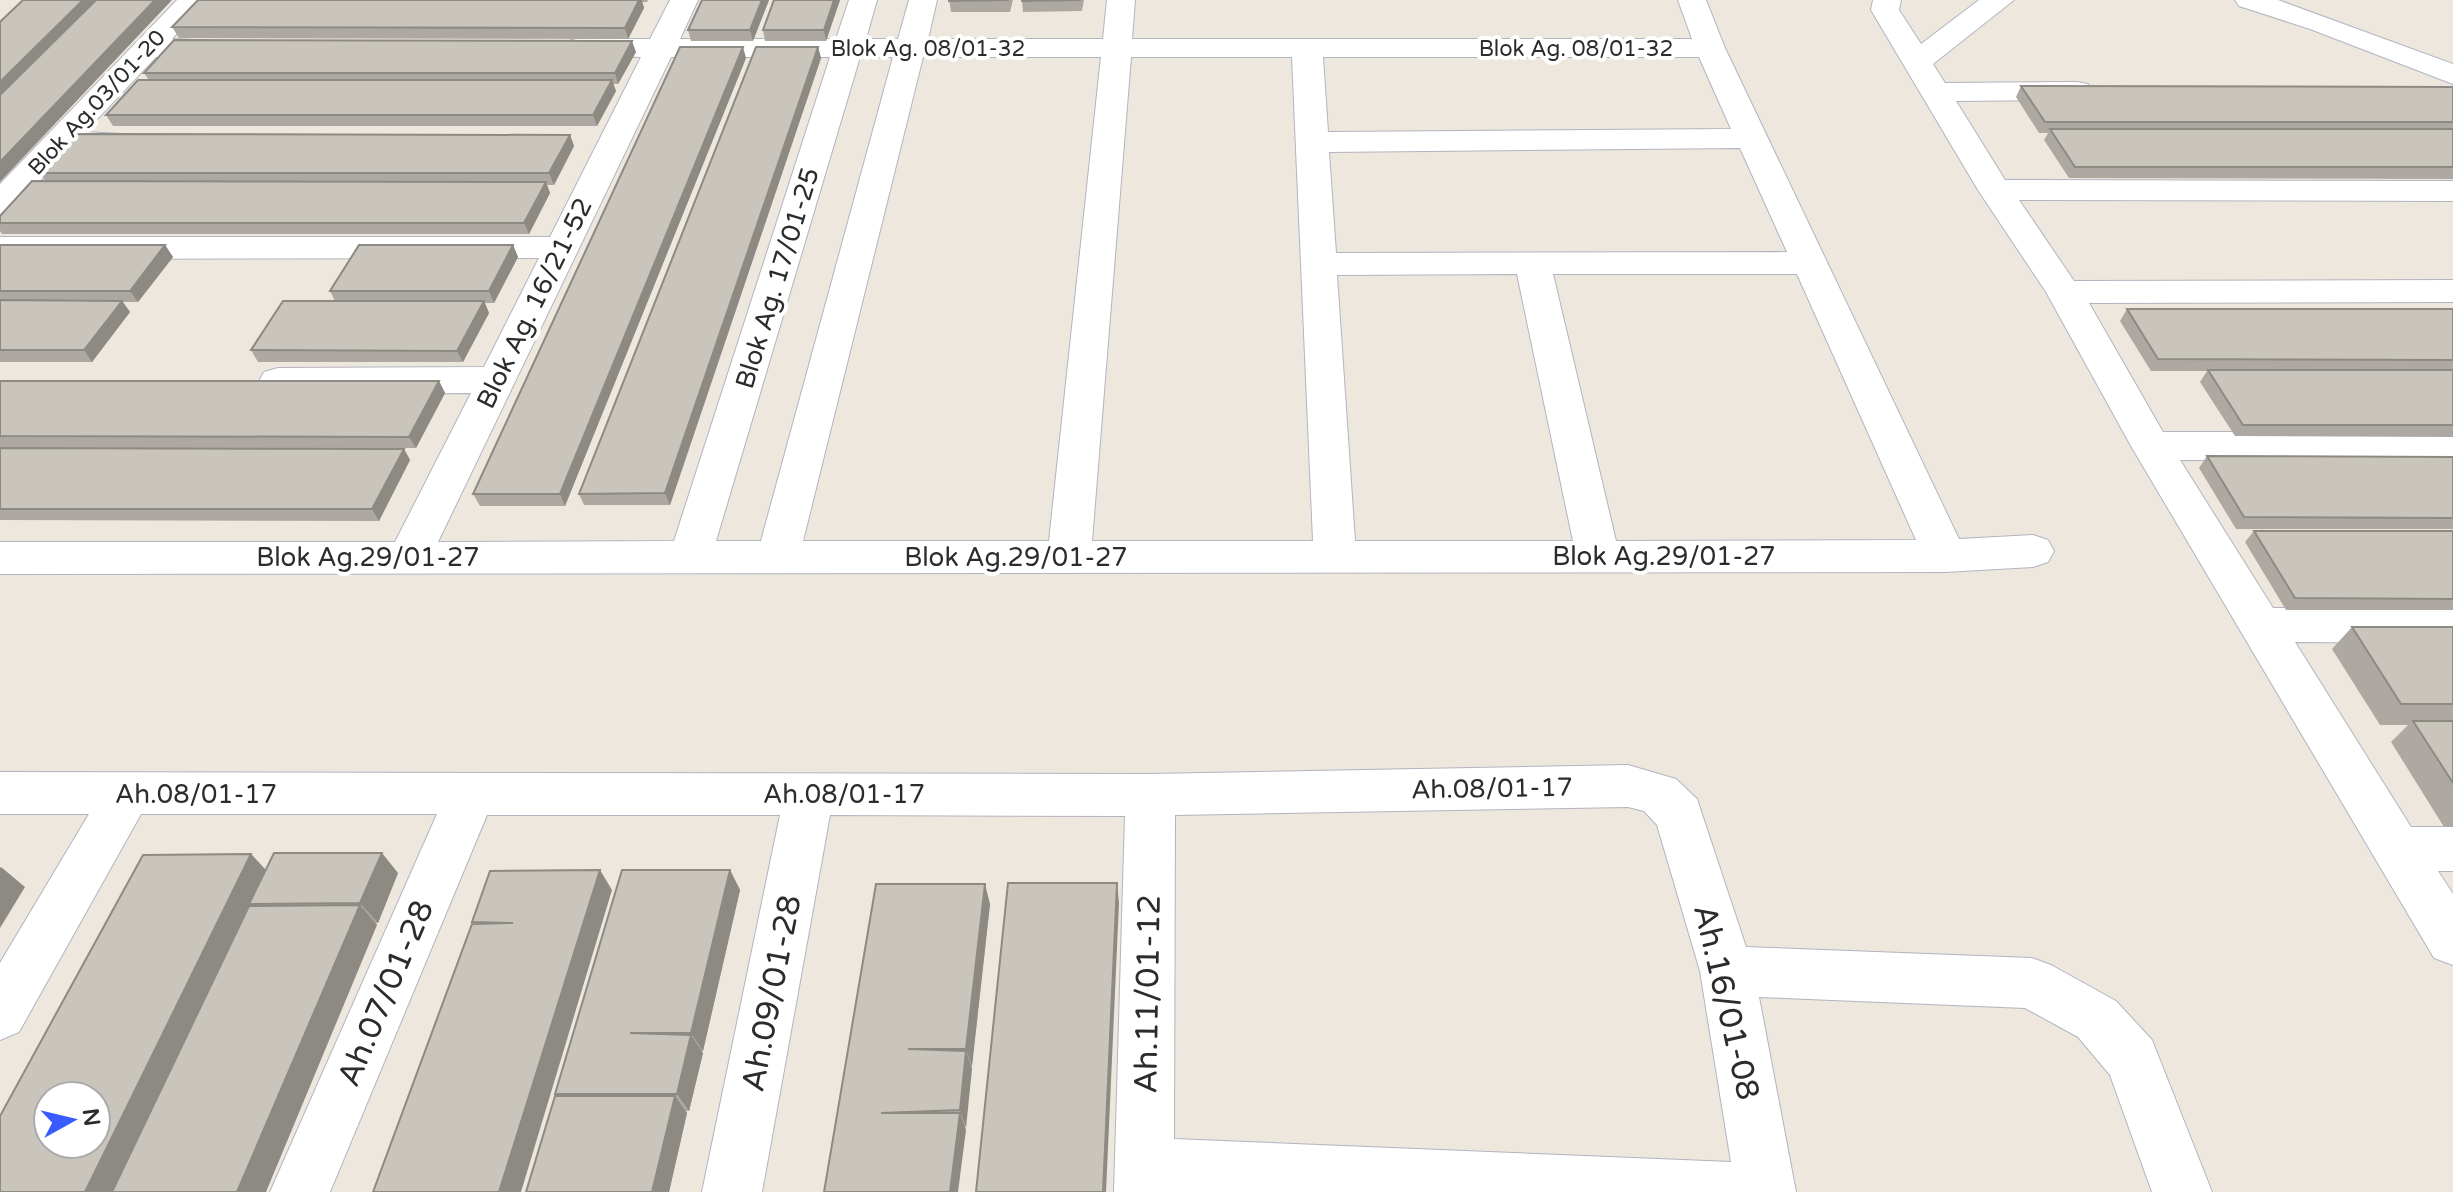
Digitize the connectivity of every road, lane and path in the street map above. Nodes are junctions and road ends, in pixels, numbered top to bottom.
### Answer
1 (193, 0) edge
2 (684, 0) edge
3 (863, 0) edge
4 (923, 0) edge
5 (1121, 0) edge
6 (1692, 0) edge
7 (1887, 0) edge
8 (2000, 0) edge
9 (2249, 0) edge
10 (147, 48) junction
11 (256, 48) edge
12 (551, 48) edge
13 (660, 48) junction
14 (848, 48) junction
15 (911, 48) junction
16 (1117, 48) junction
17 (1307, 48) junction
18 (1710, 48) junction
19 (2453, 75) edge
20 (1926, 77) junction
21 (2453, 87) edge
22 (2406, 88) edge
23 (2108, 91) edge
24 (1752, 138) junction
25 (154, 141) edge
26 (59, 142) junction
27 (1312, 142) junction
28 (1995, 190) junction
29 (2453, 191) edge
30 (0, 204) edge
31 (562, 247) junction
32 (0, 248) edge
33 (1810, 263) junction
34 (1319, 264) junction
35 (1533, 264) junction
36 (2453, 291) edge
37 (2064, 292) junction
38 (496, 380) junction
39 (240, 381) edge
40 (2151, 446) junction
41 (2453, 446) edge
42 (2033, 551) dead end
43 (1335, 556) junction
44 (1598, 556) junction
45 (1945, 556) junction
46 (409, 557) junction
47 (690, 557) junction
48 (778, 557) junction
49 (1069, 557) junction
50 (0, 558) edge
51 (2260, 625) junction
52 (2453, 626) edge
53 (0, 793) edge
54 (127, 793) junction
55 (471, 794) junction
56 (809, 794) junction
57 (1150, 795) junction
58 (1679, 814) joint
59 (2397, 849) junction
60 (2453, 849) edge
61 (2453, 941) edge
62 (1727, 971) junction
63 (0, 1014) edge
64 (1144, 1180) edge
65 (300, 1192) edge
66 (732, 1192) edge
67 (1732, 1192) edge
68 (1766, 1192) edge
69 (2182, 1192) edge

1 - 10 street, Blok Ag.03/01-20
2 - 13 street, Blok Ag. 16/21-52
3 - 14 street, Blok Ag. 17/01-25
4 - 15 street
5 - 16 street
6 - 18 street
7 - 20 street
8 - 20 street
9 - 19 street
10 - 11 street
10 - 26 street, Blok Ag.03/01-20
12 - 13 street, Blok Ag. 08/01-32
13 - 14 street, Blok Ag. 08/01-32
13 - 31 street, Blok Ag. 16/21-52
14 - 15 street, Blok Ag. 08/01-32
14 - 47 street, Blok Ag. 17/01-25
15 - 16 street, Blok Ag. 08/01-32
15 - 48 street
16 - 17 street, Blok Ag. 08/01-32
16 - 49 street
17 - 18 street, Blok Ag. 08/01-32
17 - 27 street
18 - 24 street
20 - 23 street
20 - 28 street
21 - 22 street
24 - 27 street
24 - 33 street
25 - 26 street
26 - 30 street, Blok Ag.03/01-20
27 - 34 street
28 - 29 street
28 - 37 street
31 - 32 street
31 - 38 street, Blok Ag. 16/21-52
33 - 35 street
33 - 45 street
34 - 35 street
34 - 43 street
35 - 44 street
36 - 37 street
37 - 40 street
38 - 39 street
38 - 46 street, Blok Ag. 16/21-52
40 - 41 street
40 - 51 street
42 - 45 street, Blok Ag.29/01-27
43 - 44 street, Blok Ag.29/01-27
43 - 49 street, Blok Ag.29/01-27
44 - 45 street, Blok Ag.29/01-27
46 - 47 street, Blok Ag.29/01-27
46 - 50 street, Blok Ag.29/01-27
47 - 48 street, Blok Ag.29/01-27
48 - 49 street, Blok Ag.29/01-27
51 - 52 street
51 - 59 street
53 - 54 street, Ah.08/01-17
54 - 55 street, Ah.08/01-17
54 - 63 street
55 - 56 street, Ah.08/01-17
55 - 65 street, Ah.07/01-28
56 - 57 street, Ah.08/01-17
56 - 66 street, Ah.09/01-28
57 - 58 street, Ah.08/01-17
57 - 64 street, Ah.11/01-12
58 - 62 street, Ah.16/01-08
59 - 60 street
59 - 61 street
62 - 68 street, Ah.16/01-08
62 - 69 street
64 - 67 street

